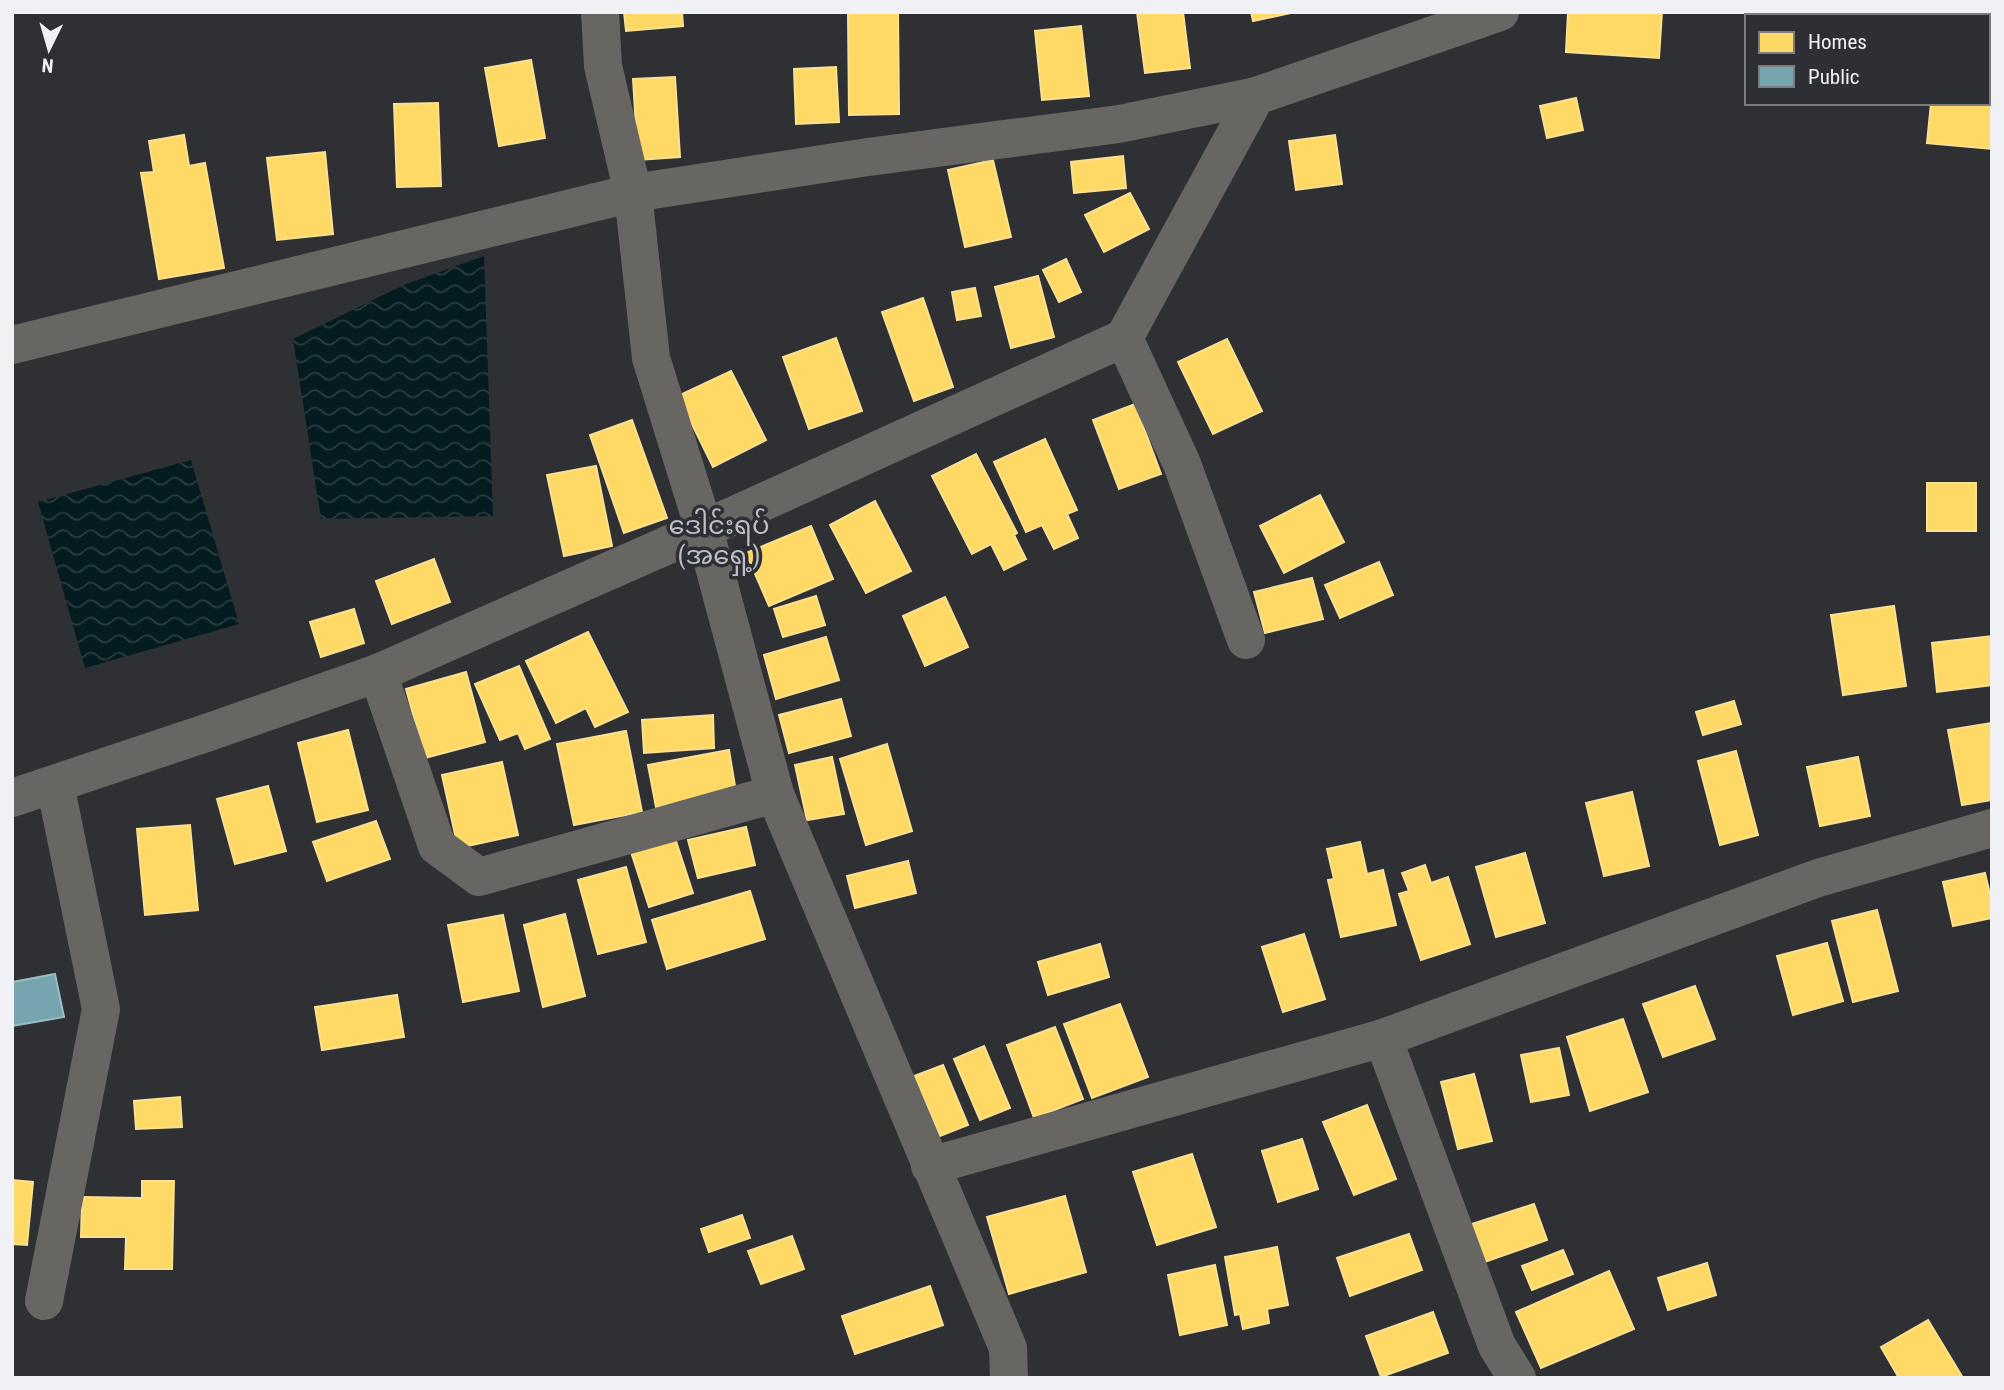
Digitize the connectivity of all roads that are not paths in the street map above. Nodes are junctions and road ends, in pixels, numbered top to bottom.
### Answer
1 (600, 12) edge
2 (1500, 12) edge
3 (1256, 96) junction
4 (633, 193) junction
5 (1124, 338) junction
6 (12, 345) edge
7 (704, 529) junction
8 (1246, 640) dead end
9 (378, 673) junction
10 (55, 784) junction
11 (775, 794) junction
12 (12, 798) edge
13 (1992, 828) edge
14 (1383, 1038) junction
15 (930, 1166) junction
16 (44, 1301) dead end
17 (1009, 1378) edge
18 (1517, 1378) edge

1 - 4 street
2 - 3 street
3 - 4 street
3 - 5 street
4 - 6 street
4 - 7 street
5 - 7 street
5 - 8 street
7 - 9 street
7 - 11 street
9 - 10 street
9 - 11 street
10 - 12 street
10 - 16 street
11 - 15 street
13 - 14 street
14 - 15 street
14 - 18 street
15 - 17 street

